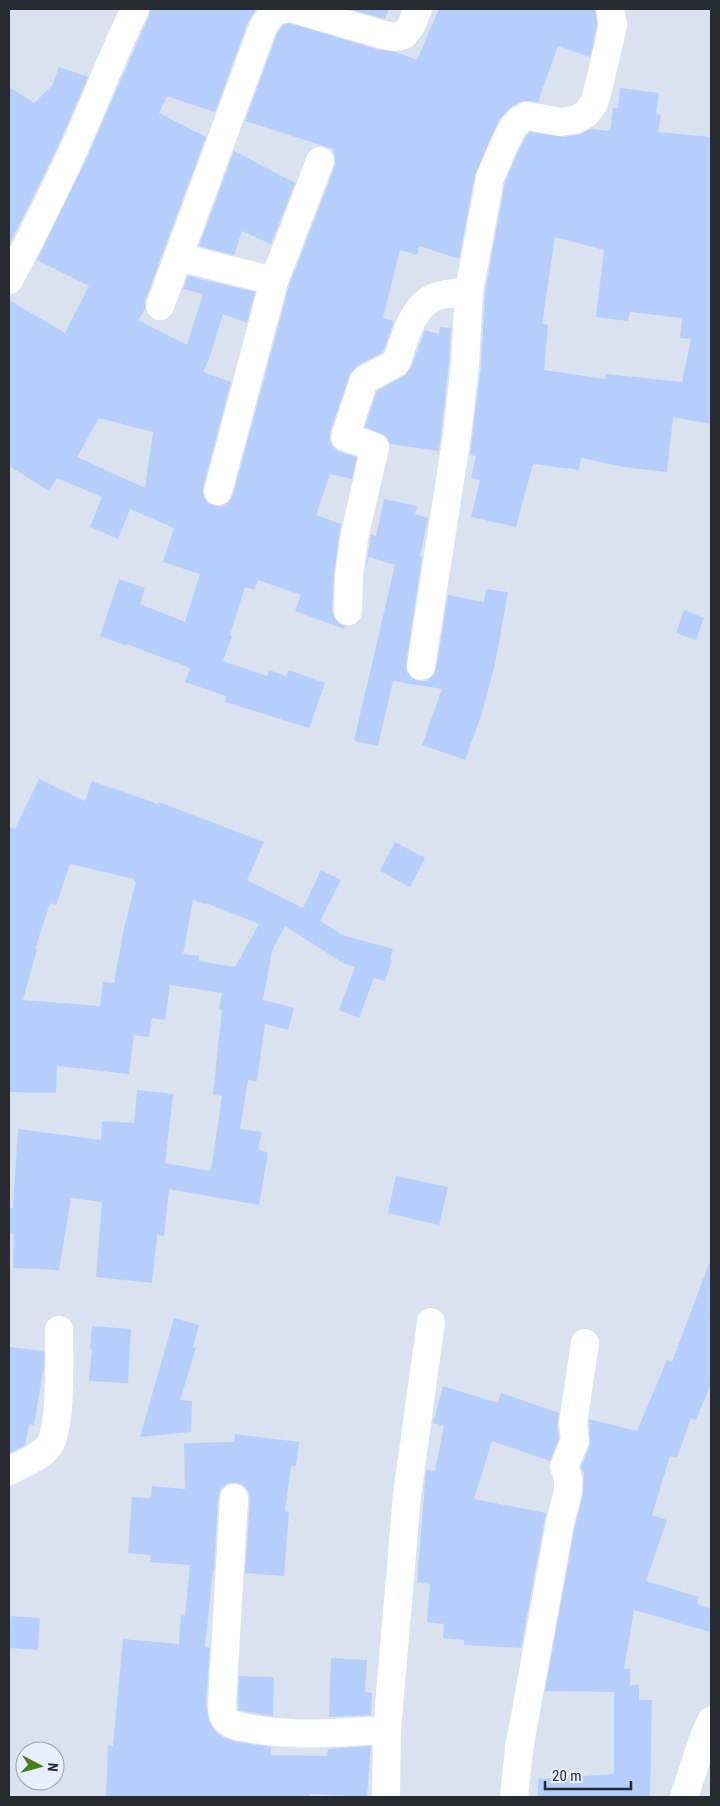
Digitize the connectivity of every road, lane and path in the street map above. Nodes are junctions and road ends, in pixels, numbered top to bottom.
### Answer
1 (135, 9) edge
2 (282, 9) edge
3 (294, 9) edge
4 (418, 9) edge
5 (610, 9) edge
6 (320, 161) dead end
7 (178, 257) junction
8 (9, 280) edge
9 (274, 281) junction
10 (469, 291) junction
11 (160, 306) dead end
12 (218, 491) dead end
13 (348, 610) dead end
14 (421, 666) dead end
15 (431, 1322) dead end
16 (59, 1330) dead end
17 (585, 1343) dead end
18 (9, 1471) edge
19 (234, 1498) dead end
20 (711, 1722) edge
21 (387, 1730) junction
22 (386, 1797) edge
23 (514, 1797) edge
24 (684, 1797) edge

1 - 8 street
2 - 7 street
3 - 4 street
5 - 10 street
6 - 9 street
7 - 9 street
7 - 11 street
9 - 12 street
10 - 13 street
10 - 14 street
15 - 21 street
16 - 18 street
17 - 23 street
19 - 21 street
20 - 24 street
21 - 22 street

